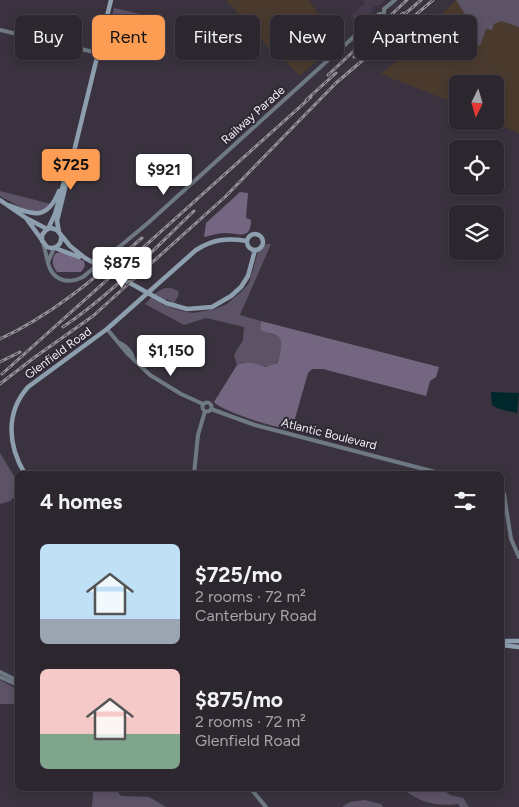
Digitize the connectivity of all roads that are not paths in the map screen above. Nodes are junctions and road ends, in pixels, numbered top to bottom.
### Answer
1 (111, 0) edge
2 (395, 0) edge
3 (107, 15) edge
4 (0, 30) edge
5 (92, 52) edge
6 (96, 60) edge
7 (75, 146) junction
8 (66, 173) junction
9 (0, 200) edge
10 (8, 205) junction
11 (26, 218) junction
12 (48, 229) junction
13 (60, 233) junction
14 (247, 241) junction
15 (43, 242) junction
16 (54, 248) junction
17 (255, 250) junction
18 (86, 259) junction
19 (48, 262) junction
20 (107, 329) junction
21 (203, 404) junction
22 (211, 409) junction
23 (205, 411) junction
24 (23, 471) edge
25 (194, 471) edge
26 (431, 471) edge
27 (504, 494) edge
28 (519, 557) edge
29 (504, 641) edge
30 (519, 641) edge
31 (504, 645) edge
32 (519, 647) edge
33 (0, 672) edge
34 (0, 677) edge
35 (15, 679) edge
36 (15, 684) edge
37 (254, 791) edge
38 (266, 807) edge

1 - 3 main road
2 - 19 street, Railway Parade
4 - 5 street
6 - 7 main road
7 - 8 main road
7 - 13 main road
8 - 10 main road
8 - 12 main road
9 - 10 main road
10 - 11 main road
11 - 12 main road
11 - 15 main road
12 - 13 main road
12 - 15 main road
13 - 16 main road
13 - 18 main road
14 - 17 main road
14 - 17 main road
14 - 20 main road, Glenfield Road
15 - 16 main road
15 - 19 street, Railway Parade
16 - 18 main road
16 - 19 street
17 - 18 main road
20 - 21 street
20 - 24 main road, Glenfield Road
21 - 22 street
21 - 23 street
22 - 23 street
22 - 26 street, Atlantic Boulevard
23 - 25 street
27 - 28 street
29 - 30 main road
31 - 32 main road
33 - 35 street
34 - 36 street
37 - 38 street

